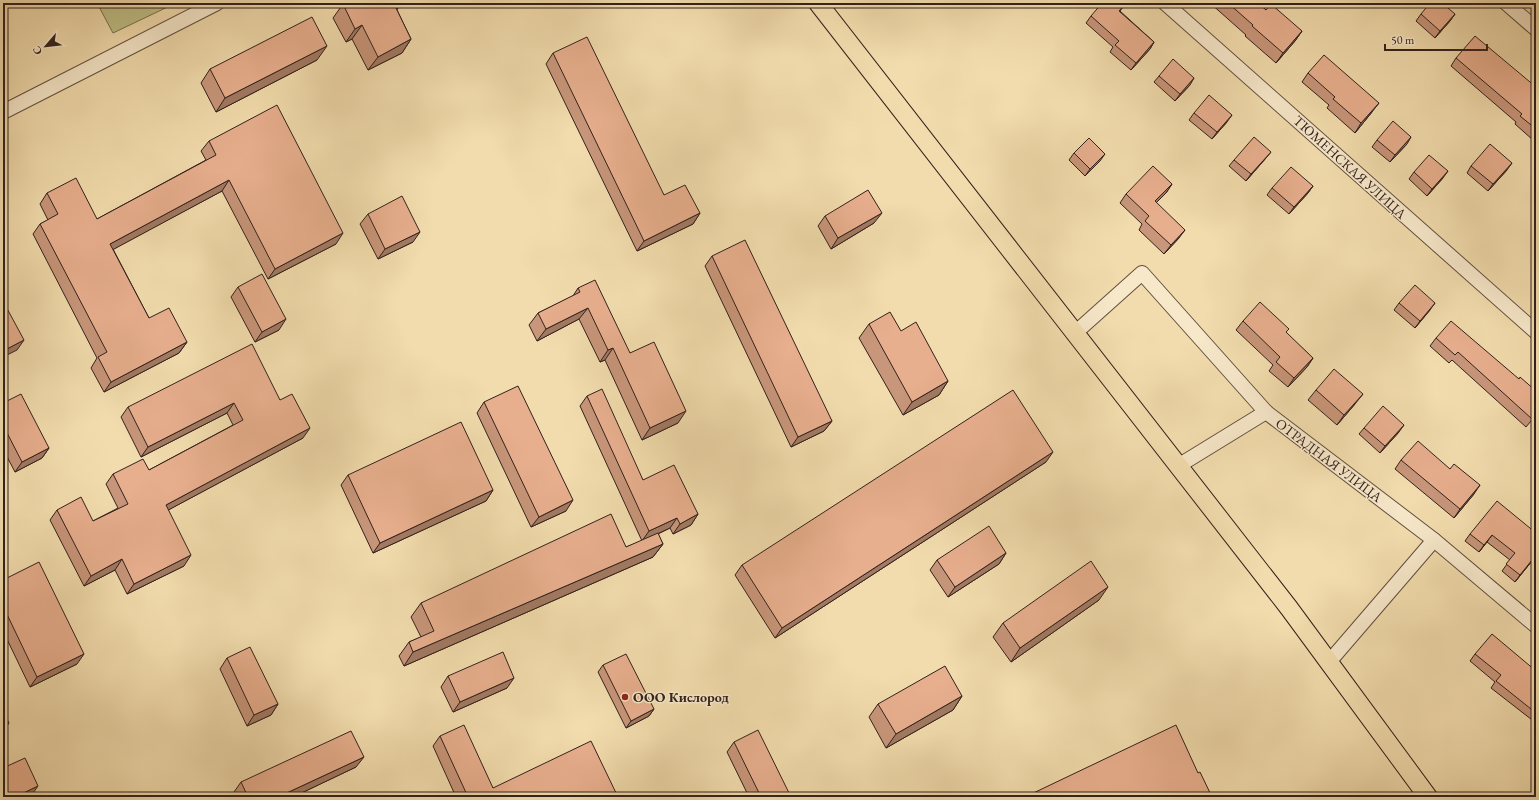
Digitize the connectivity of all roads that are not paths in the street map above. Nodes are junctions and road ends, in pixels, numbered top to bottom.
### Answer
1 (217, 3) edge
2 (818, 3) edge
3 (1165, 3) edge
4 (1506, 3) edge
5 (1536, 29) edge
6 (3, 112) edge
7 (1074, 332) junction
8 (1536, 332) edge
9 (1266, 412) junction
10 (1178, 466) junction
11 (1434, 540) junction
12 (1536, 626) edge
13 (1329, 662) junction
14 (1428, 797) edge

1 - 6 street
2 - 7 main road
3 - 8 street, ТЮМЕНСКАЯ УЛИЦА
4 - 5 street
7 - 9 street, ОТРАДНАЯ УЛИЦА
7 - 10 main road
9 - 10 street
9 - 11 street, ОТРАДНАЯ УЛИЦА
10 - 13 main road
11 - 12 street, ОТРАДНАЯ УЛИЦА
11 - 13 street
13 - 14 main road

